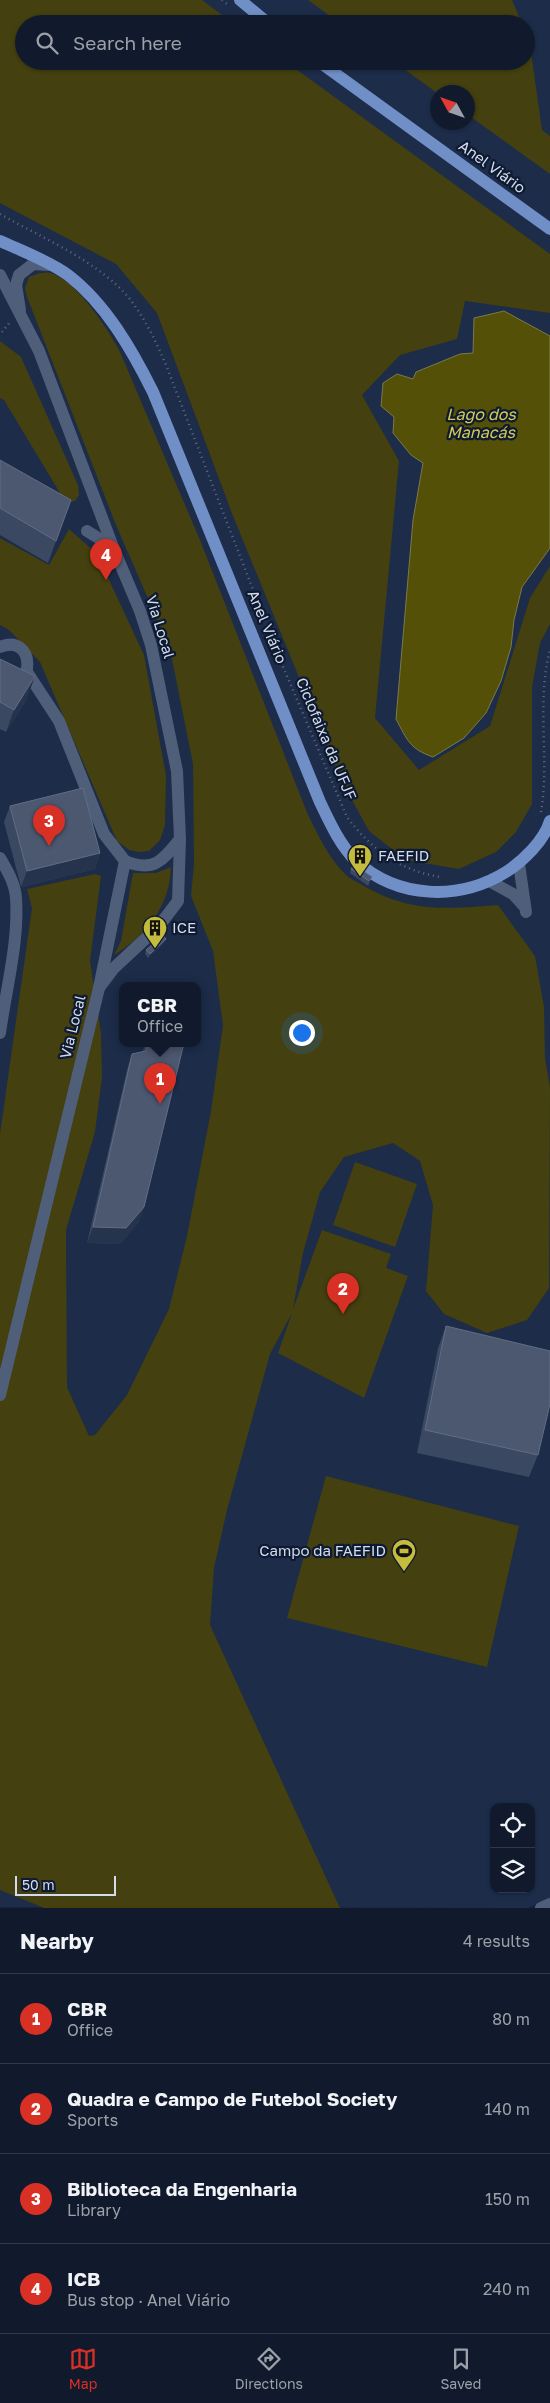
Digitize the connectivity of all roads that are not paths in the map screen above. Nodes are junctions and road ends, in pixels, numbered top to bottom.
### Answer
1 (240, 0) edge
2 (258, 15) edge
3 (330, 70) edge
4 (550, 230) edge
5 (0, 240) edge
6 (49, 265) junction
7 (0, 275) edge
8 (21, 316) junction
9 (87, 531) dead end
10 (113, 547) junction
11 (0, 647) edge
12 (27, 672) junction
13 (0, 682) edge
14 (544, 820) edge
15 (180, 839) junction
16 (0, 858) edge
17 (125, 862) junction
18 (519, 864) junction
19 (491, 882) junction
20 (99, 988) junction
21 (0, 1033) edge
22 (0, 1395) edge
23 (550, 1904) edge
24 (541, 1908) edge

1 - 2 main road
3 - 4 main road, Anel Viário
5 - 6 main road, Anel Viário
6 - 8 street
6 - 19 main road, Anel Viário
7 - 8 street, Via Local
8 - 10 street, Via Local
9 - 10 street
10 - 15 street, Via Local
11 - 12 street
12 - 13 street
12 - 17 street
14 - 18 main road, Anel Viário
15 - 17 street
15 - 20 street, Via Local
16 - 21 street
17 - 20 street
18 - 19 main road, Anel Viário
18 - 19 street
20 - 22 street, Via Local
23 - 24 street

